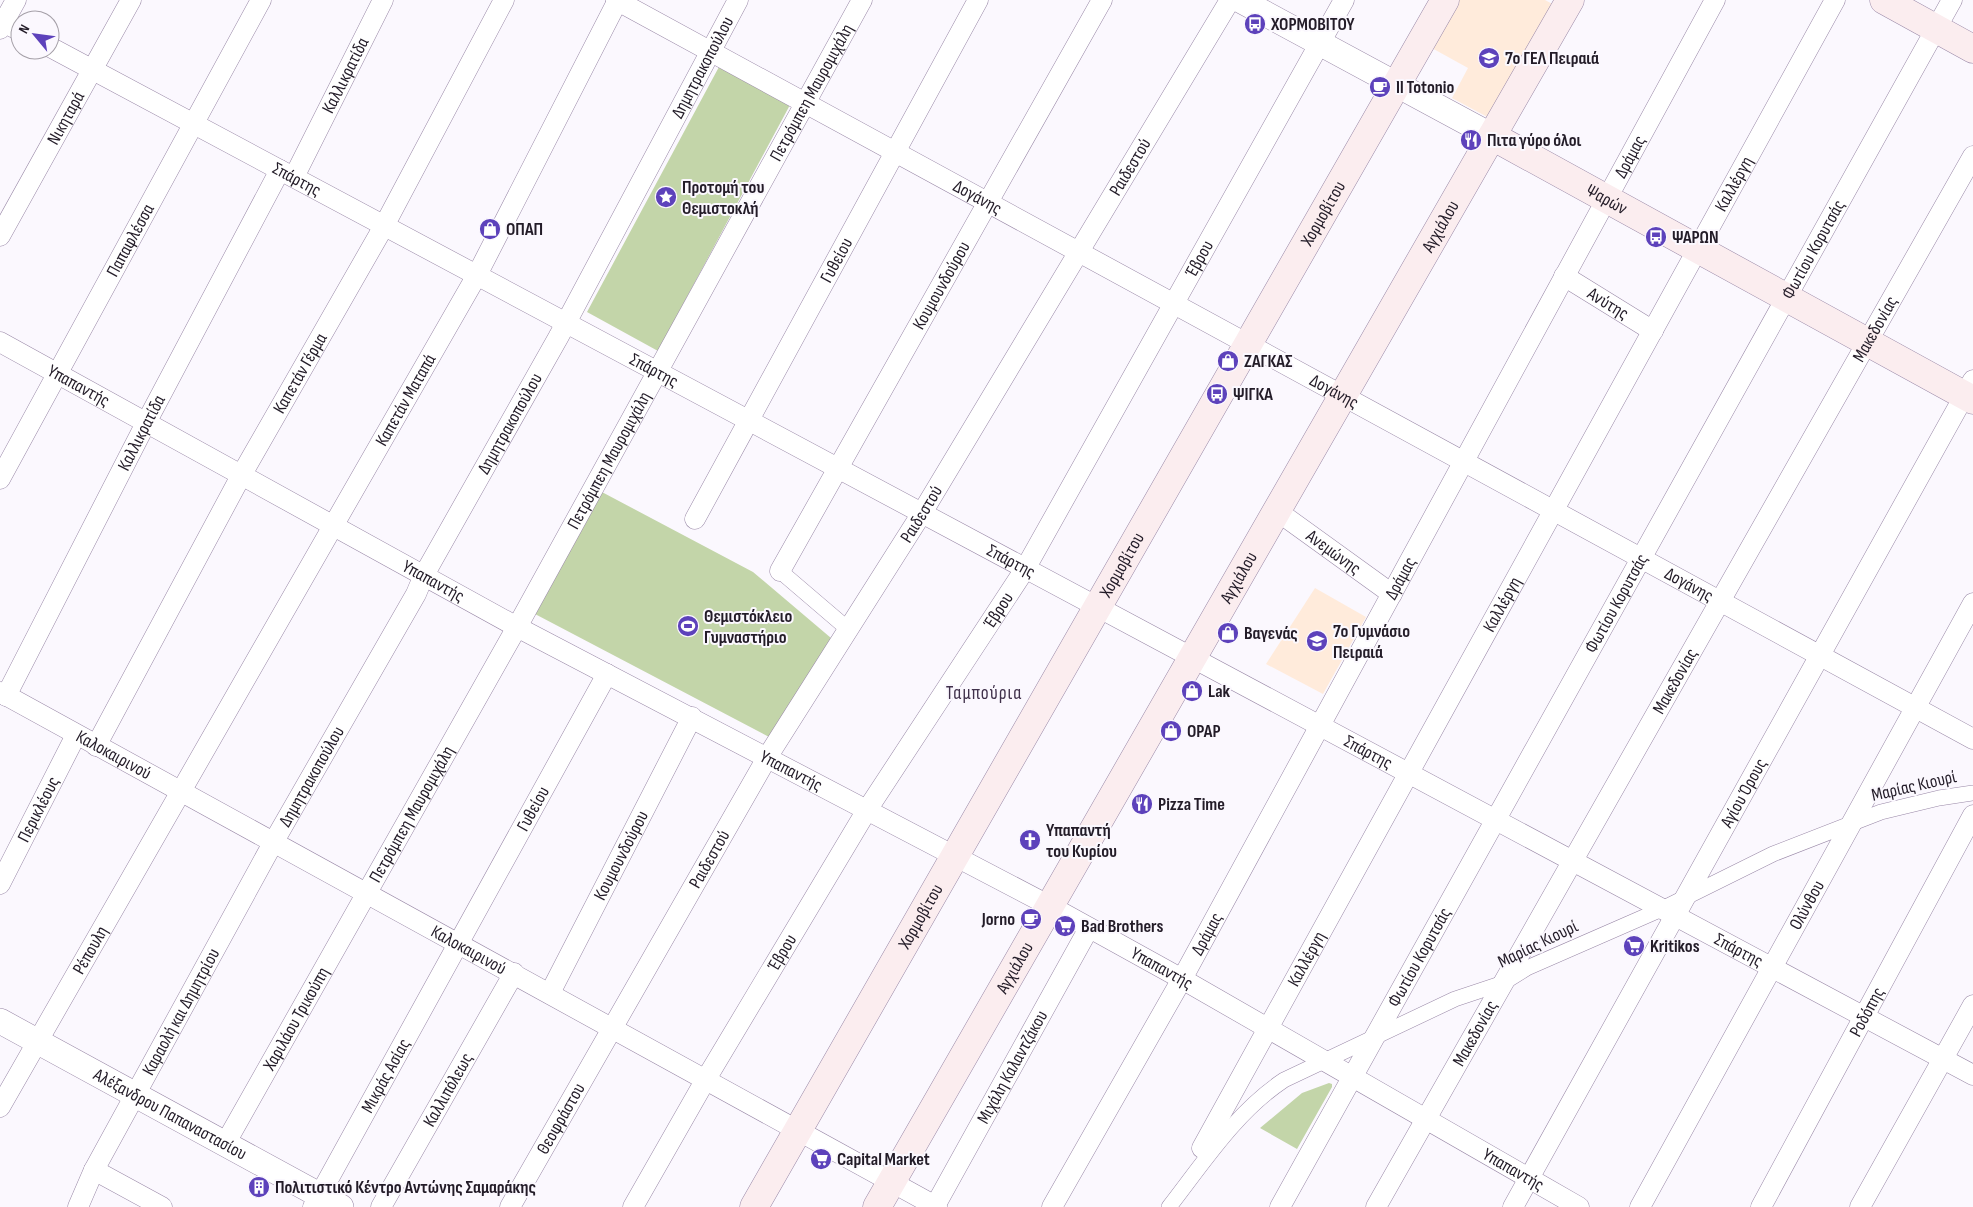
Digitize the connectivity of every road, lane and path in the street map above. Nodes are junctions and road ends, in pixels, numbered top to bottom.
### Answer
1 (16, 0) edge
2 (131, 0) edge
3 (262, 0) edge
4 (383, 0) edge
5 (504, 0) edge
6 (617, 0) edge
7 (738, 0) edge
8 (862, 0) edge
9 (978, 0) edge
10 (1102, 0) edge
11 (1230, 0) edge
12 (1240, 0) edge
13 (1344, 0) edge
14 (1445, 0) edge
15 (1570, 0) edge
16 (1715, 0) edge
17 (1835, 0) edge
18 (1884, 0) edge
19 (1952, 0) edge
20 (6, 26) edge
21 (1936, 29) junction
22 (1321, 43) junction
23 (1973, 49) edge
24 (710, 51) junction
25 (60, 52) edge
26 (92, 70) junction
27 (1397, 84) junction
28 (805, 103) junction
29 (194, 124) junction
30 (1492, 136) junction
31 (896, 152) junction
32 (1973, 156) edge
33 (287, 174) junction
34 (1606, 199) junction
35 (987, 202) junction
36 (384, 226) junction
37 (0, 236) edge
38 (1698, 250) junction
39 (1077, 251) junction
40 (477, 275) junction
41 (1564, 276) junction
42 (1786, 298) junction
43 (1173, 303) junction
44 (566, 323) junction
45 (1653, 331) junction
46 (0, 342) edge
47 (1867, 342) junction
48 (1248, 344) junction
49 (658, 372) junction
50 (58, 374) junction
51 (1970, 392) edge
52 (1343, 396) junction
53 (147, 421) junction
54 (749, 421) junction
55 (1464, 461) junction
56 (837, 468) junction
57 (242, 474) junction
58 (0, 479) edge
59 (1276, 511) junction
60 (1554, 511) junction
61 (922, 513) junction
62 (695, 519) dead end
63 (334, 526) junction
64 (1641, 558) junction
65 (1025, 568) junction
66 (780, 571) joint
67 (424, 575) junction
68 (1392, 594) junction
69 (1720, 601) junction
70 (1973, 603) edge
71 (1098, 607) junction
72 (517, 627) junction
73 (848, 630) junction
74 (1820, 655) junction
75 (1193, 658) junction
76 (607, 674) junction
77 (3, 694) edge
78 (1915, 708) junction
79 (692, 718) junction
80 (1320, 726) junction
81 (76, 735) junction
82 (1973, 739) edge
83 (96, 746) junction
84 (768, 756) junction
85 (1410, 774) junction
86 (179, 791) junction
87 (1973, 793) edge
88 (867, 810) junction
89 (1973, 815) edge
90 (1495, 820) junction
91 (1850, 822) junction
92 (273, 842) junction
93 (955, 857) junction
94 (1572, 861) junction
95 (0, 884) edge
96 (367, 894) junction
97 (1687, 895) junction
98 (1050, 906) junction
99 (1668, 912) junction
100 (1089, 928) junction
101 (458, 944) junction
102 (1772, 968) junction
103 (514, 973) junction
104 (1182, 979) junction
105 (1503, 983) junction
106 (550, 994) junction
107 (1973, 1005) edge
108 (1864, 1017) junction
109 (0, 1021) edge
110 (612, 1028) junction
111 (1269, 1030) junction
112 (1376, 1035) junction
113 (37, 1041) junction
114 (1941, 1058) junction
115 (1322, 1060) junction
116 (1973, 1075) edge
117 (1352, 1078) junction
118 (706, 1079) junction
119 (136, 1096) junction
120 (0, 1107) edge
121 (1425, 1120) junction
122 (799, 1130) junction
123 (225, 1144) junction
124 (1202, 1148) joint
125 (94, 1170) junction
126 (1529, 1179) junction
127 (892, 1181) junction
128 (324, 1203) edge
129 (936, 1206) edge
130 (78, 1207) edge
131 (162, 1207) edge
132 (381, 1207) edge
133 (510, 1207) edge
134 (633, 1207) edge
135 (754, 1207) edge
136 (877, 1207) edge
137 (1052, 1207) edge
138 (1169, 1207) edge
139 (1280, 1207) edge
140 (1376, 1207) edge
141 (1513, 1207) edge
142 (1579, 1207) edge
143 (1640, 1207) edge
144 (1761, 1207) edge
145 (1860, 1207) edge

1 - 20 street
2 - 26 street, Νικηταρά
3 - 29 street, Παπαφλέσσα
4 - 33 street, Καλλικρατίδα
5 - 36 street, Καπετάν Γέρμα
6 - 24 street, Δογάνης
6 - 40 street, Καπετάν Ματαπά
7 - 24 street, Δημητρακοπούλου
8 - 28 street, Πετρόμπεη Μαυρομιχάλη
9 - 31 street, Γυθείου
10 - 35 street, Κουμουνδούρου
11 - 39 street, Ραιδεστού
12 - 22 street, Ψαρών
13 - 22 street, Έβρου
14 - 27 main road, Χορμοβίτου
15 - 30 main road, Αγχιάλου
16 - 34 street, Δράμας
17 - 38 street, Καλλέργη
18 - 21 main road
19 - 21 street, Φωτίου Κορυτσάς
21 - 23 main road
21 - 42 street, Φωτίου Κορυτσάς
22 - 27 street, Ψαρών
22 - 43 street, Έβρου
24 - 28 street, Δογάνης
24 - 44 street, Δημητρακοπούλου
25 - 26 street, Σπάρτης
26 - 29 street, Σπάρτης
26 - 37 street, Νικηταρά
27 - 30 street, Ψαρών
27 - 48 main road, Χορμοβίτου
28 - 31 street, Δογάνης
28 - 49 street, Πετρόμπεη Μαυρομιχάλη
29 - 33 street, Σπάρτης
29 - 50 street, Παπαφλέσσα
30 - 34 main road, Ψαρών
30 - 52 main road, Αγχιάλου
31 - 35 street, Δογάνης
31 - 54 street, Γυθείου
32 - 47 street, Μακεδονίας
33 - 36 street, Σπάρτης
33 - 53 street, Καλλικρατίδα
34 - 38 main road, Ψαρών
34 - 41 street, Δράμας
35 - 39 street, Δογάνης
35 - 56 street, Κουμουνδούρου
36 - 40 street, Σπάρτης
36 - 57 street, Καπετάν Γέρμα
38 - 42 main road, Ψαρών
38 - 45 street, Καλλέργη
39 - 43 street, Δογάνης
39 - 61 street, Ραιδεστού
40 - 44 street, Σπάρτης
40 - 63 street, Καπετάν Ματαπά
41 - 45 street, Ανύτης
41 - 55 street, Δράμας
42 - 47 main road, Ψαρών
42 - 64 street, Φωτίου Κορυτσάς
43 - 48 street, Δογάνης
43 - 65 street, Έβρου
44 - 49 street, Σπάρτης
44 - 67 street, Δημητρακοπούλου
45 - 60 street, Καλλέργη
46 - 50 street, Υπαπαντής
47 - 51 main road, Ψαρών
47 - 69 street, Μακεδονίας
48 - 52 street, Δογάνης
48 - 71 main road, Χορμοβίτου
49 - 54 street, Σπάρτης
49 - 72 street, Πετρόμπεη Μαυρομιχάλη
50 - 53 street, Υπαπαντής
50 - 58 street, Παπαφλέσσα
51 - 74 street, Αγίου Όρους
52 - 55 street, Δογάνης
52 - 59 main road, Αγχιάλου
53 - 57 street, Υπαπαντής
53 - 77 street, Καλλικρατίδα
54 - 56 street, Σπάρτης
54 - 62 street, Γυθείου
55 - 60 street, Δογάνης
55 - 68 street, Δράμας
56 - 61 street, Σπάρτης
56 - 66 street, Κουμουνδούρου
57 - 63 street, Υπαπαντής
57 - 83 street, Καπετάν Γέρμα
59 - 68 street, Ανεμώνης
59 - 75 main road, Αγχιάλου
60 - 64 street, Δογάνης
60 - 85 street, Καλλέργη
61 - 65 street, Σπάρτης
61 - 73 street, Ραιδεστού
63 - 67 street, Υπαπαντής
63 - 86 street, Καπετάν Ματαπά
64 - 69 street, Δογάνης
64 - 90 street, Φωτίου Κορυτσάς
65 - 71 street, Σπάρτης
65 - 88 street, Έβρου
66 - 73 street
67 - 72 street, Υπαπαντής
67 - 92 street, Δημητρακοπούλου
68 - 80 street, Δράμας
69 - 74 street, Δογάνης
69 - 94 street, Μακεδονίας
70 - 78 street, Ολύνθου
71 - 75 street, Σπάρτης
71 - 93 main road, Χορμοβίτου
72 - 76 street, Υπαπαντής
72 - 96 street, Πετρόμπεη Μαυρομιχάλη
73 - 84 street, Ραιδεστού
74 - 78 street, Δογάνης
74 - 97 street, Αγίου Όρους
75 - 80 street, Σπάρτης
75 - 98 main road, Αγχιάλου
76 - 79 street, Υπαπαντής
76 - 101 street, Γυθείου
77 - 81 street, Καλοκαιρινού
78 - 82 street, Δογάνης
78 - 91 street, Ολύνθου
79 - 84 street, Υπαπαντής
79 - 106 street, Κουμουνδούρου
80 - 85 street, Σπάρτης
80 - 104 street, Δράμας
81 - 83 street, Καλοκαιρινού
81 - 95 street, Περικλέους
83 - 86 street, Καλοκαιρινού
84 - 88 street, Υπαπαντής
84 - 110 street, Ραιδεστού
85 - 90 street, Σπάρτης
85 - 111 street, Καλλέργη
86 - 92 street, Καλοκαιρινού
86 - 113 street, Ρέπουλη
87 - 91 street, Μαρίας Κιουρί
88 - 93 street, Υπαπαντής
88 - 118 street, Έβρου
89 - 108 street, Ροδόπης
90 - 94 street, Σπάρτης
90 - 112 street, Φωτίου Κορυτσάς
91 - 97 street, Μαρίας Κιουρί
91 - 102 street, Ολύνθου
92 - 96 street, Καλοκαιρινού
92 - 119 street, Καραολή και Δημητρίου
93 - 98 street, Υπαπαντής
93 - 122 main road, Χορμοβίτου
94 - 99 street, Σπάρτης
94 - 105 street, Μακεδονίας
96 - 101 street, Καλοκαιρινού
96 - 123 street, Χαριλάου Τρικούπη
97 - 99 street, Αγίου Όρους
98 - 100 street, Υπαπαντής
98 - 127 main road, Αγχιάλου
99 - 102 street, Σπάρτης
99 - 105 street, Μαρίας Κιουρί
99 - 126 street, Αγίου Όρους
100 - 104 street, Υπαπαντής
100 - 129 street, Μιχάλη Καλαντζάκου
101 - 103 street, Καλοκαιρινού
101 - 128 street, Μικράς Ασίας
102 - 108 street, Σπάρτης
102 - 143 street, Ολύνθου
103 - 106 street, Καλοκαιρινού
103 - 132 street, Καλλιπόλεως
104 - 111 street, Υπαπαντής
104 - 137 street, Δράμας
105 - 112 street, Μαρίας Κιουρί
105 - 121 street, Μακεδονίας
106 - 110 street, Καλοκαιρινού
107 - 114 street
108 - 114 street, Σπάρτης
108 - 144 street, Ροδόπης
109 - 113 street, Αλέξανδρου Παπαναστασίου
110 - 118 street, Καλοκαιρινού
110 - 133 street, Θεοφράστου
111 - 115 street, Υπαπαντής
111 - 124 street, Καλλέργη
112 - 115 street, Μαρίας Κιουρί
112 - 117 street, Φωτίου Κορυτσάς
113 - 119 street, Αλέξανδρου Παπαναστασίου
113 - 120 street, Ρέπουλη
114 - 116 street, Σπάρτης
114 - 145 street
115 - 117 street, Υπαπαντής
115 - 138 street, Μαρίας Κιουρί
117 - 121 street, Υπαπαντής
117 - 139 street, Φωτίου Κορυτσάς
118 - 122 street, Καλοκαιρινού
118 - 134 street, Έβρου
119 - 123 street, Αλέξανδρου Παπαναστασίου
119 - 125 street, Καραολή και Δημητρίου
121 - 126 street, Υπαπαντής
121 - 140 street, Μακεδονίας
122 - 127 street, Καλοκαιρινού
122 - 135 main road, Χορμοβίτου
123 - 128 street, Αλέξανδρου Παπαναστασίου
124 - 138 street, Καλλέργη
125 - 130 street, Καραολή και Δημητρίου
125 - 131 street
126 - 141 street, Αγίου Όρους
126 - 142 street, Υπαπαντής
127 - 129 street, Καλοκαιρινού
127 - 136 main road, Αγχιάλου

